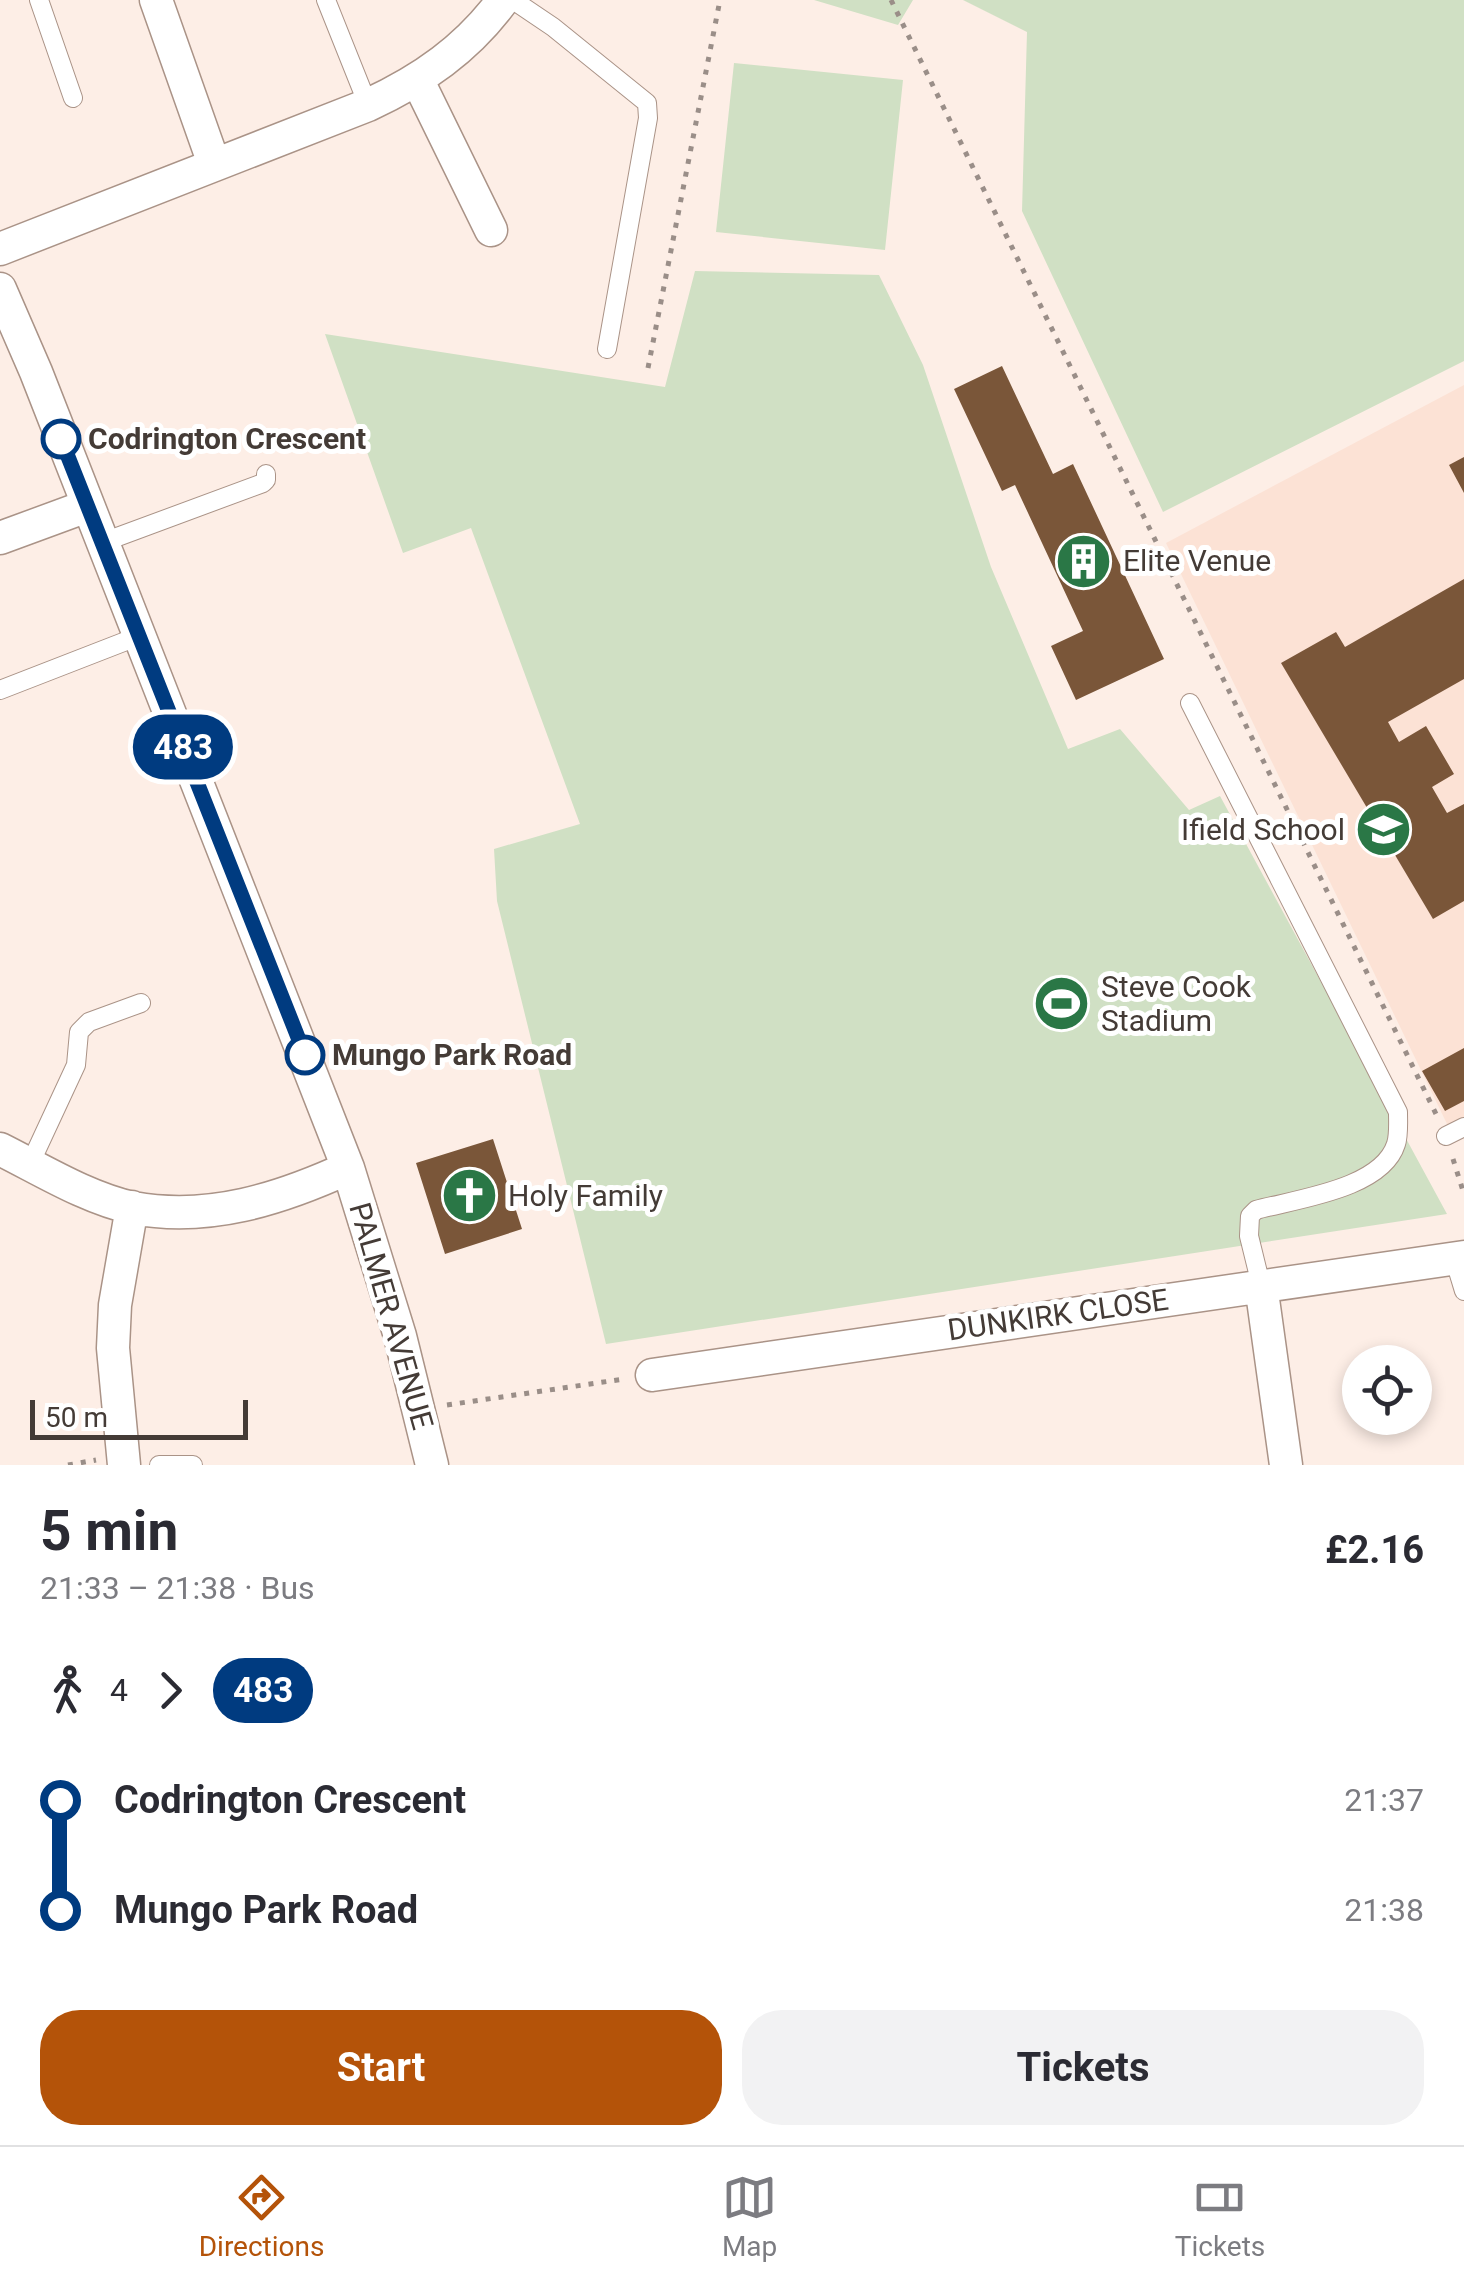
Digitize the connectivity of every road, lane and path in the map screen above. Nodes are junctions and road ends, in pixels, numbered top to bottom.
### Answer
1 (39, 0) edge
2 (156, 0) edge
3 (326, 0) edge
4 (503, 0) edge
5 (512, 0) edge
6 (720, 0) edge
7 (892, 0) edge
8 (418, 81) junction
9 (73, 98) dead end
10 (368, 106) junction
11 (214, 164) junction
12 (490, 230) dead end
13 (0, 248) edge
14 (0, 290) edge
15 (607, 349) dead end
16 (648, 368) dead end
17 (266, 474) dead end
18 (86, 506) junction
19 (0, 538) edge
20 (101, 543) junction
21 (139, 636) junction
22 (0, 690) edge
23 (1190, 703) dead end
24 (141, 1003) dead end
25 (1464, 1127) edge
26 (1446, 1136) junction
27 (0, 1149) edge
28 (30, 1164) junction
29 (348, 1168) junction
30 (1464, 1194) edge
31 (132, 1208) junction
32 (1459, 1258) edge
33 (1261, 1285) junction
34 (1464, 1291) edge
35 (652, 1375) joint
36 (419, 1409) junction
37 (124, 1465) edge
38 (159, 1465) edge
39 (193, 1465) edge
40 (432, 1465) edge
41 (1286, 1465) edge

1 - 9 lane
2 - 11 street
3 - 10 lane
4 - 8 street
5 - 15 lane
6 - 16 path
7 - 26 path
8 - 10 street
8 - 12 street
10 - 11 street
11 - 13 street
14 - 18 street, PALMER AVENUE
17 - 20 lane
18 - 19 street
18 - 20 street, PALMER AVENUE
20 - 21 street, PALMER AVENUE
21 - 22 lane
21 - 29 street, PALMER AVENUE
23 - 33 lane
24 - 28 lane
25 - 26 lane
26 - 30 path
27 - 28 street
28 - 31 street
29 - 31 street
29 - 36 street, PALMER AVENUE
31 - 37 street
32 - 33 street, DUNKIRK CLOSE
32 - 34 lane
33 - 35 street, DUNKIRK CLOSE
33 - 41 street
35 - 36 path
36 - 40 street, PALMER AVENUE
38 - 39 lane

